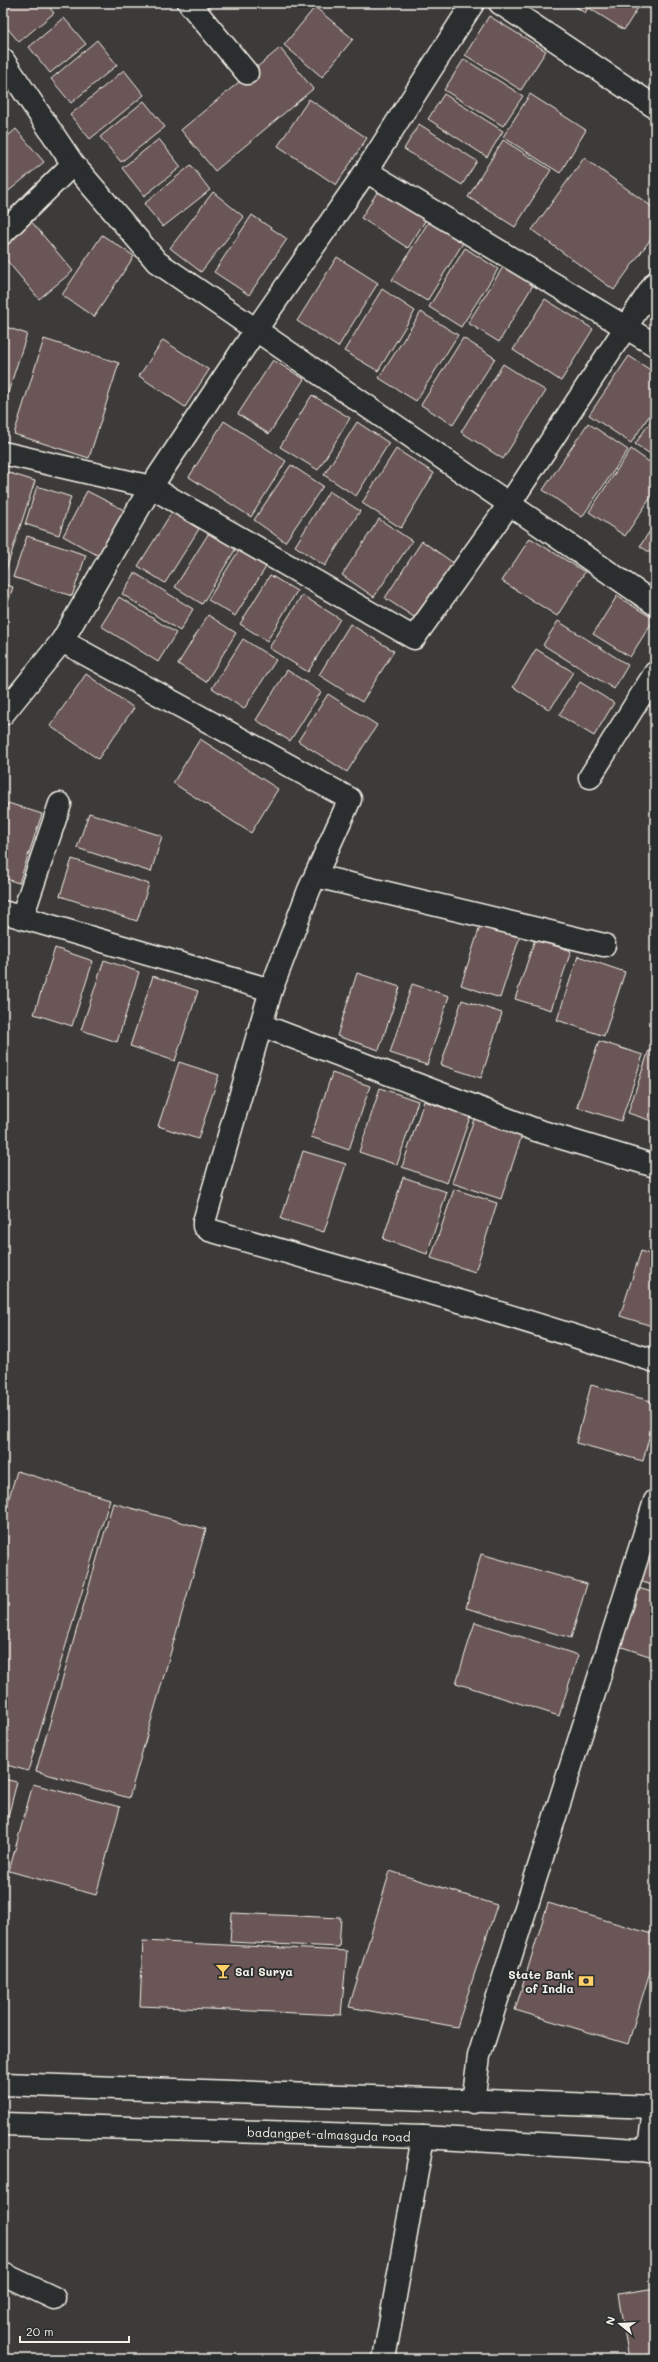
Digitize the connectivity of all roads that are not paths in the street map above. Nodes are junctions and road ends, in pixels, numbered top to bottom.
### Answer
1 (189, 3) edge
2 (473, 3) edge
3 (500, 3) edge
4 (3, 60) edge
5 (247, 73) dead end
6 (655, 107) edge
7 (73, 164) junction
8 (366, 171) junction
9 (3, 233) edge
10 (655, 283) edge
11 (625, 326) junction
12 (255, 331) junction
13 (655, 345) edge
14 (3, 453) edge
15 (151, 487) junction
16 (510, 504) junction
17 (655, 604) edge
18 (62, 641) junction
19 (655, 674) edge
20 (3, 714) edge
21 (590, 777) dead end
22 (60, 804) dead end
23 (316, 876) junction
24 (12, 914) edge
25 (604, 945) dead end
26 (271, 990) junction
27 (261, 1025) junction
28 (655, 1166) edge
29 (655, 1361) edge
30 (655, 1500) edge
31 (3, 2084) edge
32 (473, 2102) junction
33 (655, 2107) edge
34 (3, 2124) edge
35 (423, 2137) junction
36 (652, 2151) edge
37 (3, 2274) edge
38 (54, 2298) dead end
39 (384, 2359) edge

1 - 5 street
2 - 8 street
3 - 6 street
4 - 7 street
7 - 9 street
7 - 12 street
8 - 11 street
8 - 12 street
10 - 11 street
11 - 13 street
11 - 16 street
12 - 15 street
12 - 16 street
14 - 15 street
15 - 16 street
15 - 18 street
16 - 17 street
18 - 20 street
18 - 23 street
19 - 21 street
22 - 24 street
23 - 25 street
23 - 26 street
24 - 26 street
26 - 27 street
27 - 28 street
27 - 29 street
30 - 32 street
31 - 32 street
32 - 33 street
33 - 36 street
34 - 35 street, badangpet-almasguda road
35 - 36 street, badangpet-almasguda road
35 - 39 street
37 - 38 street

